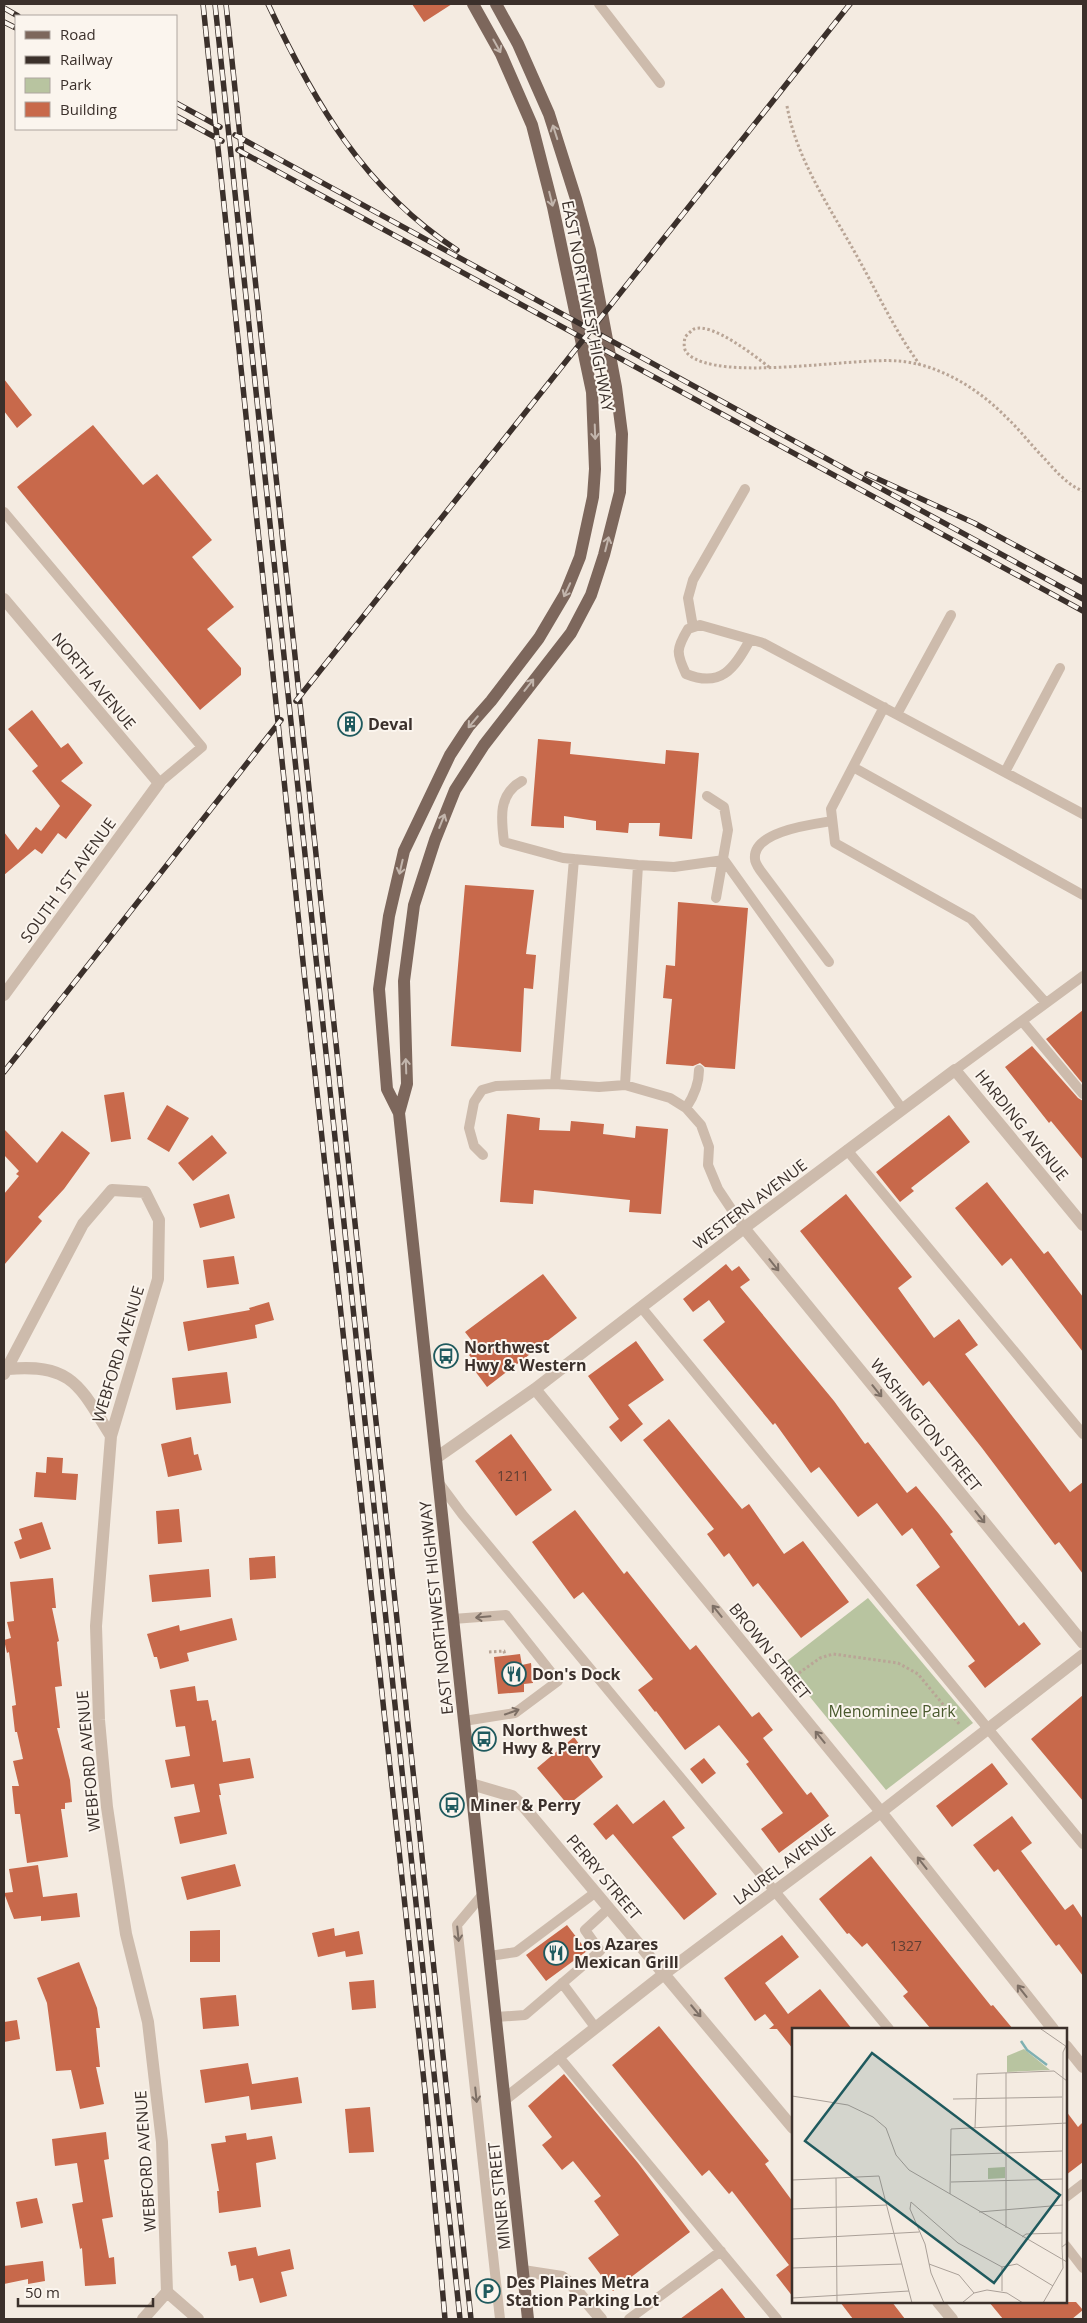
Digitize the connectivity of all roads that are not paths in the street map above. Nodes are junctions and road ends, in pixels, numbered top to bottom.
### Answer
1 (473, 4) edge
2 (496, 4) edge
3 (599, 4) edge
4 (660, 83) dead end
5 (745, 489) dead end
6 (4, 512) edge
7 (4, 599) edge
8 (951, 615) dead end
9 (693, 627) junction
10 (750, 640) junction
11 (1060, 668) dead end
12 (884, 708) junction
13 (897, 714) junction
14 (853, 767) junction
15 (1006, 772) junction
16 (522, 781) dead end
17 (159, 783) junction
18 (707, 796) dead end
19 (1083, 814) edge
20 (832, 821) junction
21 (574, 859) junction
22 (724, 860) junction
23 (638, 865) junction
24 (1083, 895) edge
25 (716, 898) dead end
26 (829, 962) dead end
27 (1083, 976) edge
28 (4, 995) edge
29 (1046, 1003) junction
30 (1022, 1020) junction
31 (699, 1070) dead end
32 (955, 1070) junction
33 (555, 1084) junction
34 (625, 1086) junction
35 (1083, 1094) edge
36 (686, 1108) junction
37 (902, 1109) junction
38 (399, 1114) junction
39 (847, 1150) junction
40 (483, 1155) dead end
41 (1083, 1225) edge
42 (744, 1228) junction
43 (641, 1307) junction
44 (6, 1371) edge
45 (535, 1389) junction
46 (1083, 1434) edge
47 (111, 1436) junction
48 (436, 1458) junction
49 (439, 1483) junction
50 (454, 1619) junction
51 (1083, 1643) edge
52 (1083, 1655) edge
53 (464, 1720) junction
54 (988, 1729) junction
55 (471, 1784) junction
56 (881, 1812) junction
57 (1083, 1844) edge
58 (776, 1891) junction
59 (596, 1892) junction
60 (483, 1894) junction
61 (609, 1908) junction
62 (490, 1956) junction
63 (664, 1974) junction
64 (562, 1984) junction
65 (496, 2017) junction
66 (595, 2027) junction
67 (887, 2028) edge
68 (1052, 2028) edge
69 (1067, 2047) edge
70 (558, 2056) junction
71 (1083, 2068) edge
72 (505, 2099) junction
73 (792, 2127) edge
74 (1083, 2184) edge
75 (1067, 2197) edge
76 (1067, 2247) edge
77 (720, 2251) junction
78 (1083, 2268) edge
79 (523, 2271) junction
80 (168, 2292) junction
81 (939, 2303) edge
82 (143, 2319) edge
83 (198, 2319) edge
84 (500, 2319) edge
85 (528, 2319) edge
86 (601, 2319) edge
87 (629, 2319) edge
88 (777, 2319) edge
89 (952, 2319) edge

1 -> 38 main road, EAST NORTHWEST HIGHWAY
38 -> 2 main road, EAST NORTHWEST HIGHWAY
3 - 4 lane
5 - 9 lane
6 - 17 lane
7 - 17 street, NORTH AVENUE
8 - 13 lane
9 - 10 lane
9 - 10 lane
10 - 12 lane
11 - 15 lane
12 - 13 lane
12 - 14 lane
13 - 15 lane
14 - 20 lane
14 - 24 lane
15 - 19 lane
16 - 21 lane
17 - 28 street, SOUTH 1ST AVENUE
18 - 22 lane
20 - 26 lane
20 - 29 lane
21 - 23 lane
21 - 33 lane
22 - 23 lane
22 - 25 lane
22 - 37 lane
23 - 34 lane
27 - 29 lane, WESTERN AVENUE
29 - 30 lane, WESTERN AVENUE
30 - 32 lane, WESTERN AVENUE
30 - 35 lane
31 - 36 lane
32 - 37 street, WESTERN AVENUE
32 - 41 street, HARDING AVENUE
33 - 34 lane
33 - 40 lane
34 - 36 lane
36 - 42 lane
37 - 39 street, WESTERN AVENUE
38 - 48 main road, EAST NORTHWEST HIGHWAY
39 - 42 street, WESTERN AVENUE
39 - 46 lane
42 - 43 street, WESTERN AVENUE
42 -> 51 street, WASHINGTON STREET
43 - 45 street, WESTERN AVENUE
43 - 54 lane
44 - 47 street
44 - 47 street, WEBFORD AVENUE
45 - 48 street, WESTERN AVENUE
56 -> 45 street, BROWN STREET
47 - 80 street, WEBFORD AVENUE
48 - 49 main road, EAST NORTHWEST HIGHWAY
49 - 50 main road, EAST NORTHWEST HIGHWAY
49 - 58 lane
50 - 53 main road, EAST NORTHWEST HIGHWAY
53 -> 50 lane
52 - 54 street, LAUREL AVENUE
53 - 55 main road, EAST NORTHWEST HIGHWAY
54 - 56 street, LAUREL AVENUE
54 - 57 lane
55 - 59 street, PERRY STREET
55 - 60 main road, EAST NORTHWEST HIGHWAY
56 - 58 street, LAUREL AVENUE
68 -> 56 street, BROWN STREET
58 - 63 street, LAUREL AVENUE
58 - 67 lane
59 - 61 street, PERRY STREET
59 - 62 lane
60 - 62 main road, EAST NORTHWEST HIGHWAY
60 -> 84 lane
61 - 63 street, PERRY STREET
61 - 64 lane
62 - 65 main road, EAST NORTHWEST HIGHWAY
63 - 66 street, LAUREL AVENUE
63 -> 73 street, PERRY STREET
64 - 65 lane
64 - 66 lane
65 - 72 main road, EAST NORTHWEST HIGHWAY
66 - 70 street, LAUREL AVENUE
69 - 71 street
70 - 72 street, LAUREL AVENUE
70 - 77 lane
72 - 79 main road, MINER STREET
74 - 75 lane
76 - 78 lane
77 - 87 lane
77 - 88 lane
79 - 85 main road, MINER STREET
79 - 86 street
80 - 82 street
80 - 83 street
81 - 89 street

